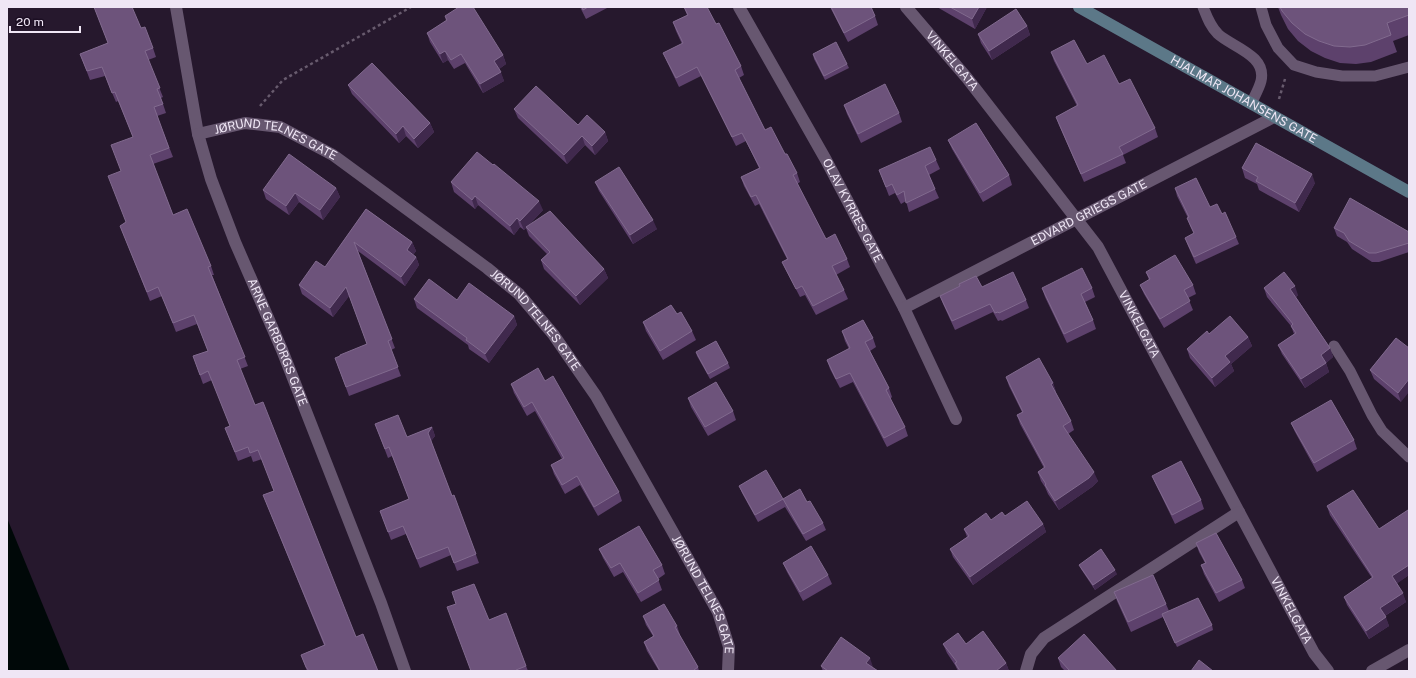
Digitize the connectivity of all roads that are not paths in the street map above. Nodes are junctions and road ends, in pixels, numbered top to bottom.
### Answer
1 (176, 7) edge
2 (739, 7) edge
3 (906, 7) edge
4 (1079, 7) edge
5 (1203, 7) edge
6 (1261, 7) edge
7 (1409, 67) edge
8 (1251, 104) junction
9 (1274, 117) junction
10 (198, 134) junction
11 (1409, 192) edge
12 (1077, 219) junction
13 (904, 308) junction
14 (1334, 346) dead end
15 (956, 419) dead end
16 (1409, 458) edge
17 (1239, 512) junction
18 (1409, 650) edge
19 (405, 671) edge
20 (728, 671) edge
21 (1026, 671) edge
22 (1328, 671) edge
23 (1372, 671) edge

1 - 10 street, ARNE GARBORGS GATE
2 - 13 street, OLAV KYRRES GATE
3 - 12 street, VINKELGATA
4 - 8 street, HJALMAR JOHANSENS GATE
5 - 8 lane
6 - 7 lane
8 - 9 street, HJALMAR JOHANSENS GATE
9 - 11 street, HJALMAR JOHANSENS GATE
9 - 12 street, EDVARD GRIEGS GATE
10 - 19 street, ARNE GARBORGS GATE
10 - 20 street, JØRUND TELNES GATE
12 - 13 street, EDVARD GRIEGS GATE
12 - 17 street, VINKELGATA
13 - 15 street, OLAV KYRRES GATE
14 - 16 lane
17 - 21 street
17 - 22 street, VINKELGATA
18 - 23 street

